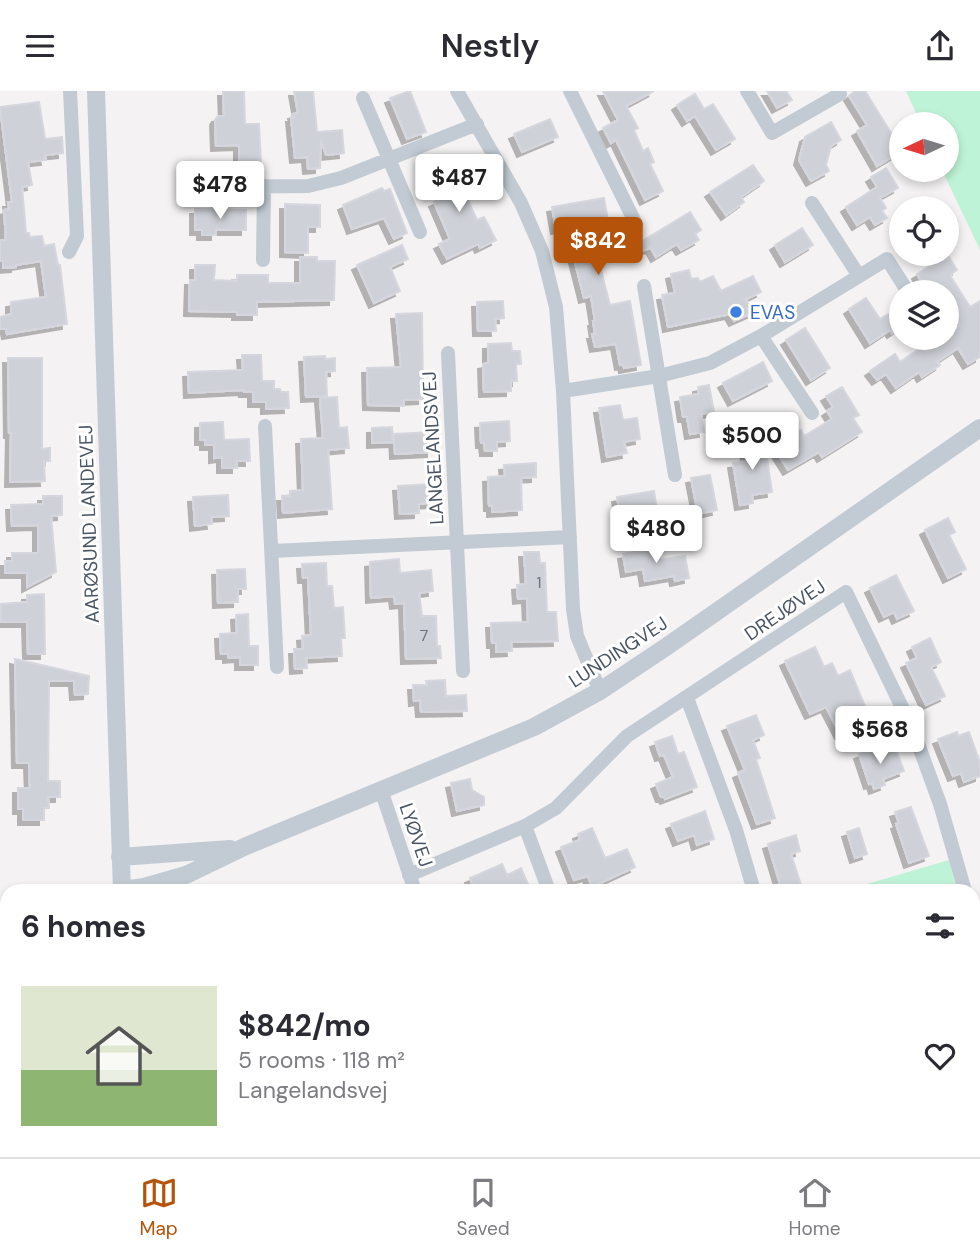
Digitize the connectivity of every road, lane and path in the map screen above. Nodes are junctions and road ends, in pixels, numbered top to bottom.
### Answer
1 (70, 91) edge
2 (96, 91) edge
3 (457, 91) edge
4 (570, 91) edge
5 (747, 91) edge
6 (840, 93) dead end
7 (363, 98) dead end
8 (477, 124) junction
9 (73, 155) junction
10 (98, 156) junction
11 (390, 159) junction
12 (264, 186) junction
13 (206, 187) dead end
14 (812, 203) dead end
15 (636, 224) dead end
16 (420, 232) dead end
17 (69, 253) dead end
18 (262, 260) dead end
19 (859, 276) junction
20 (900, 280) edge
21 (644, 286) dead end
22 (761, 336) junction
23 (448, 353) dead end
24 (659, 376) junction
25 (564, 391) junction
26 (812, 413) dead end
27 (265, 426) dead end
28 (979, 433) edge
29 (675, 475) dead end
30 (570, 537) junction
31 (457, 542) junction
32 (272, 551) junction
33 (277, 667) dead end
34 (463, 671) dead end
35 (600, 691) junction
36 (687, 698) junction
37 (381, 790) junction
38 (524, 826) junction
39 (244, 847) junction
40 (120, 857) junction
41 (409, 875) junction
42 (122, 884) edge
43 (156, 884) edge
44 (412, 884) edge
45 (546, 884) edge
46 (752, 884) edge
47 (963, 884) edge

1 - 9 street
2 - 10 street, AARØSUND LANDEVEJ
3 - 8 street
4 - 15 street
5 - 6 street
7 - 11 street
8 - 11 street
8 - 25 street
9 - 10 street
9 - 17 street
10 - 40 street, AARØSUND LANDEVEJ
11 - 12 street
11 - 16 street
12 - 13 street
12 - 18 street
14 - 19 street
19 - 20 street
19 - 22 street
21 - 24 street
22 - 24 street
22 - 26 street
23 - 31 street, LANGELANDSVEJ
24 - 25 street
24 - 29 street
25 - 30 street
27 - 32 street
28 - 35 street, LUNDINGVEJ
30 - 31 street, LANGELANDSVEJ
30 - 35 street
31 - 32 street, LANGELANDSVEJ
31 - 34 street, LANGELANDSVEJ
32 - 33 street
35 - 37 street, LUNDINGVEJ
36 - 38 street, DREJØVEJ
36 - 46 street
36 - 47 street, DREJØVEJ
37 - 39 street, LUNDINGVEJ
37 - 41 street, LYØVEJ
38 - 41 street, DREJØVEJ
38 - 45 street
39 - 40 street, LUNDINGVEJ
39 - 43 street, LUNDINGVEJ
40 - 42 street, AARØSUND LANDEVEJ
41 - 44 street, LYØVEJ

